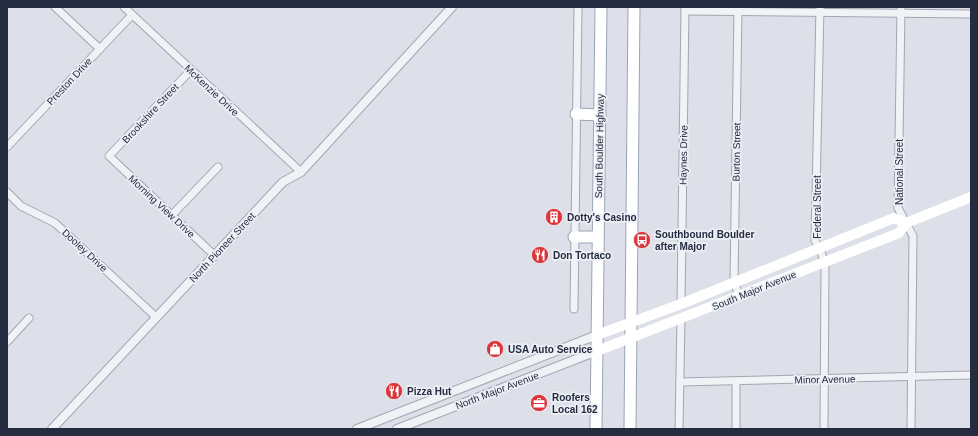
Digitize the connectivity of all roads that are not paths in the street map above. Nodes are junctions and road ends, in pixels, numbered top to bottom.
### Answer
1 (55, 7) edge
2 (124, 7) edge
3 (452, 7) edge
4 (578, 7) edge
5 (601, 7) edge
6 (634, 7) edge
7 (685, 9) edge
8 (738, 9) edge
9 (820, 9) edge
10 (901, 10) edge
11 (971, 14) edge
12 (131, 16) junction
13 (100, 48) junction
14 (190, 70) junction
15 (576, 114) junction
16 (600, 115) junction
17 (7, 147) edge
18 (109, 156) joint
19 (218, 167) dead end
20 (300, 172) junction
21 (7, 192) edge
22 (971, 197) edge
23 (172, 215) junction
24 (906, 223) junction
25 (574, 237) junction
26 (598, 237) junction
27 (820, 248) junction
28 (214, 255) junction
29 (824, 262) junction
30 (734, 282) junction
31 (739, 296) junction
32 (681, 304) junction
33 (574, 308) dead end
34 (156, 317) junction
35 (29, 318) dead end
36 (681, 319) junction
37 (631, 321) junction
38 (597, 335) junction
39 (631, 337) junction
40 (7, 342) edge
41 (597, 351) junction
42 (971, 375) edge
43 (912, 377) junction
44 (824, 379) junction
45 (736, 381) junction
46 (680, 382) junction
47 (421, 404) junction
48 (425, 418) junction
49 (52, 429) edge
50 (357, 429) edge
51 (397, 429) edge
52 (596, 429) edge
53 (630, 429) edge
54 (680, 429) edge
55 (736, 429) edge
56 (824, 429) edge
57 (912, 429) edge

1 - 13 street
2 - 12 street, McKenzie Drive
3 - 20 street, North Pioneer Street
4 - 15 street
5 - 16 main road, South Boulder Highway
6 - 37 main road
7 - 8 street
7 - 32 street, Haynes Drive
8 - 9 street
8 - 30 street, Burton Street
9 - 10 street
9 - 27 street, Federal Street
10 - 11 street
10 - 24 street, National Street
12 - 13 street, Preston Drive
12 - 14 street, McKenzie Drive
13 - 17 street, Preston Drive
14 - 18 street, Brookshire Street
14 - 20 street, McKenzie Drive
15 - 16 main road
15 - 25 street
16 - 26 main road, South Boulder Highway
18 - 23 street, Morning View Drive
19 - 23 street
20 - 28 street, North Pioneer Street
21 - 34 street, Dooley Drive
22 - 24 main road, South Major Avenue
23 - 28 street, Morning View Drive
24 - 27 main road, South Major Avenue
24 - 29 main road, South Major Avenue
24 - 43 street, National Street
25 - 26 main road
25 - 33 street
26 - 38 main road, South Boulder Highway
27 - 29 street, Federal Street
27 - 30 main road, South Major Avenue
28 - 34 street, North Pioneer Street
29 - 31 main road, South Major Avenue
29 - 44 street, Federal Street
30 - 31 street, Burton Street
30 - 32 main road, South Major Avenue
31 - 36 main road, South Major Avenue
32 - 37 main road, South Major Avenue
34 - 49 street, North Pioneer Street
35 - 40 street
36 - 39 main road, South Major Avenue
36 - 46 street
37 - 38 main road, South Major Avenue
37 - 39 main road
38 - 41 main road, South Boulder Highway
38 - 47 street, North Major Avenue
39 - 41 main road, South Major Avenue
39 - 53 main road
41 - 48 street, North Major Avenue
41 - 52 main road, South Boulder Highway
42 - 43 street, Minor Avenue
43 - 44 street, Minor Avenue
43 - 57 street, National Street
44 - 45 street, Minor Avenue
44 - 56 street, Federal Street
45 - 46 street, Minor Avenue
45 - 55 street
46 - 54 street
47 - 48 street
47 - 50 street, North Major Avenue
48 - 51 street, North Major Avenue

